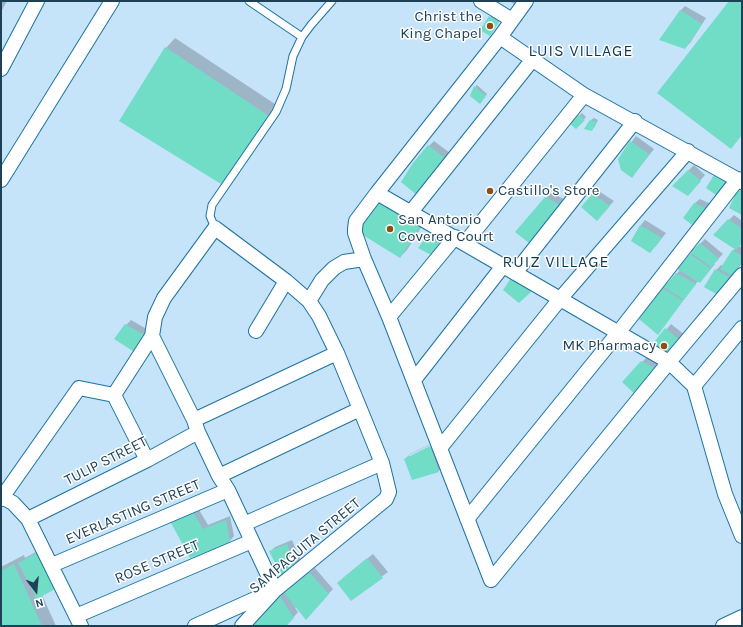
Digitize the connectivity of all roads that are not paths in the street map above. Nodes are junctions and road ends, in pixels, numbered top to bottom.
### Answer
1 (37, 1) edge
2 (112, 1) edge
3 (249, 1) edge
4 (332, 1) edge
5 (481, 1) edge
6 (526, 1) edge
7 (512, 20) junction
8 (302, 37) junction
9 (500, 37) junction
10 (534, 59) junction
11 (1, 69) edge
12 (584, 95) junction
13 (634, 121) junction
14 (688, 151) junction
15 (1, 179) edge
16 (740, 180) edge
17 (377, 193) junction
18 (411, 212) junction
19 (215, 228) junction
20 (460, 240) junction
21 (364, 259) junction
22 (509, 269) junction
23 (742, 275) edge
24 (286, 281) junction
25 (560, 299) junction
26 (309, 301) junction
27 (389, 317) junction
28 (742, 328) edge
29 (256, 331) dead end
30 (618, 333) junction
31 (152, 336) junction
32 (337, 353) junction
33 (669, 362) junction
34 (414, 380) junction
35 (694, 386) junction
36 (114, 395) junction
37 (360, 409) junction
38 (196, 426) junction
39 (440, 448) junction
40 (147, 460) junction
41 (382, 463) junction
42 (219, 476) junction
43 (228, 490) junction
44 (2, 498) edge
45 (28, 519) junction
46 (468, 519) junction
47 (244, 524) junction
48 (742, 536) edge
49 (252, 540) junction
50 (52, 565) junction
51 (275, 590) junction
52 (742, 617) edge
53 (78, 621) edge
54 (195, 626) edge
55 (242, 626) edge
56 (723, 626) edge

1 - 11 street
2 - 15 street
3 - 8 lane
4 - 8 lane
5 - 7 street
6 - 7 street
7 - 9 street
8 - 19 lane
9 - 10 street
9 - 17 street
10 - 12 street
10 - 18 street
12 - 13 street
12 - 20 street
13 - 14 street
13 - 22 street
14 - 16 street
14 - 25 street
16 - 30 street
17 - 18 street
17 - 21 street
18 - 20 street
19 - 24 street
19 - 31 street
20 - 22 street
20 - 27 street
21 - 26 street
21 - 27 street
22 - 25 street
22 - 34 street
23 - 33 street
24 - 26 street
24 - 29 street
25 - 30 street
25 - 39 street
26 - 32 street
27 - 34 street
28 - 35 street
30 - 33 street
30 - 46 street
31 - 36 street
31 - 38 street
32 - 37 street
32 - 38 street, TULIP STREET
33 - 35 street
33 - 46 street
34 - 39 street
35 - 48 street
36 - 40 street
36 - 44 street
37 - 41 street
37 - 42 street
38 - 40 street, TULIP STREET
38 - 42 street
39 - 46 street
40 - 45 street, TULIP STREET
41 - 47 street
41 - 51 street, SAMPAGUITA STREET
42 - 43 street
43 - 47 street
43 - 50 street, EVERLASTING STREET
44 - 45 street
45 - 50 street
47 - 49 street
49 - 51 street
49 - 53 street, ROSE STREET
50 - 53 street
51 - 54 street
51 - 55 street, SAMPAGUITA STREET
52 - 56 street

